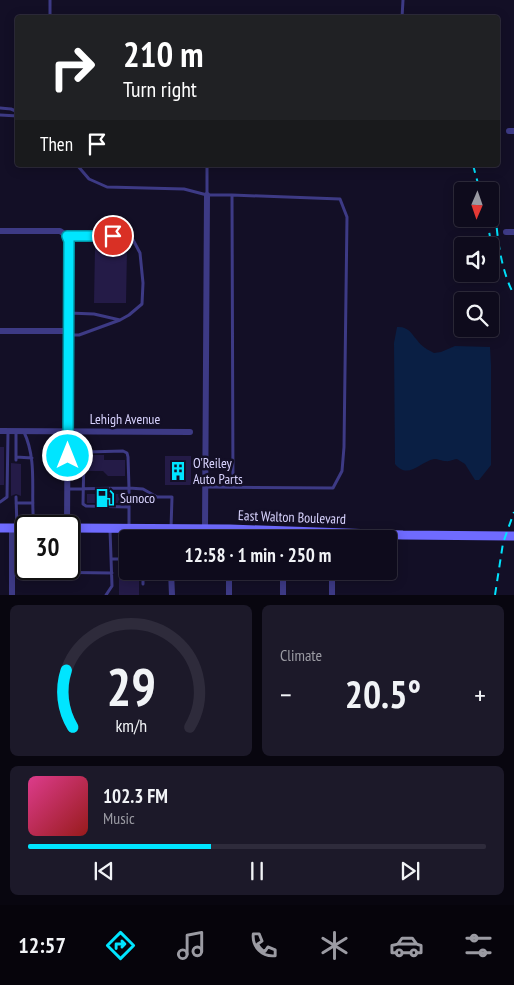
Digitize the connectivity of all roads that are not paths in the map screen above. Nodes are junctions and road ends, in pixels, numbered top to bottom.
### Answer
1 (50, 0) edge
2 (403, 0) edge
3 (50, 15) edge
4 (402, 15) edge
5 (0, 108) edge
6 (15, 111) edge
7 (0, 115) edge
8 (15, 116) edge
9 (80, 167) edge
10 (207, 167) edge
11 (206, 195) junction
12 (232, 195) junction
13 (0, 231) edge
14 (506, 232) dead end
15 (514, 232) edge
16 (66, 235) junction
17 (68, 313) junction
18 (120, 320) junction
19 (0, 331) edge
20 (68, 333) junction
21 (0, 431) edge
22 (8, 431) junction
23 (16, 431) junction
24 (24, 431) junction
25 (68, 431) junction
26 (190, 432) dead end
27 (32, 458) junction
28 (205, 487) junction
29 (129, 488) junction
30 (234, 488) junction
31 (67, 489) junction
32 (82, 489) junction
33 (16, 497) dead end
34 (0, 502) edge
35 (16, 502) junction
36 (32, 502) junction
37 (129, 507) junction
38 (17, 515) edge
39 (33, 515) edge
40 (68, 515) edge
41 (80, 527) edge
42 (0, 528) edge
43 (15, 528) edge
44 (110, 528) junction
45 (129, 528) junction
46 (171, 528) junction
47 (205, 529) junction
48 (230, 529) joint
49 (239, 530) edge
50 (397, 536) edge
51 (514, 536) edge
52 (111, 558) junction
53 (119, 558) edge
54 (15, 562) edge
55 (80, 573) edge
56 (112, 573) junction
57 (143, 580) edge
58 (172, 580) edge
59 (229, 580) edge
60 (283, 580) edge
61 (332, 580) edge
62 (143, 584) dead end
63 (12, 595) edge
64 (106, 595) edge
65 (172, 595) edge
66 (230, 595) edge
67 (283, 595) edge
68 (332, 595) edge

1 - 3 lane
2 - 4 lane
5 - 6 lane
7 - 8 lane
9 - 11 lane
10 - 11 lane
11 - 12 lane
11 - 28 street
12 - 30 lane
12 - 30 lane
13 - 16 street
14 - 15 street
16 - 17 street
16 - 18 lane
17 - 18 lane
17 - 20 street
18 - 20 lane
19 - 20 street
20 - 25 street
21 - 22 street, Lehigh Avenue
22 - 23 street, Lehigh Avenue
22 - 34 lane
23 - 24 street, Lehigh Avenue
23 - 27 lane
24 - 25 street, Lehigh Avenue
24 - 27 lane
25 - 26 street, Lehigh Avenue
25 - 31 street
27 - 36 lane
28 - 30 lane
28 - 47 street
29 - 32 lane
29 - 32 lane
29 - 37 lane
29 - 46 lane
31 - 32 lane
31 - 40 street
32 - 37 lane
33 - 35 lane
35 - 36 lane
35 - 38 lane
36 - 39 lane
37 - 45 lane
41 - 44 main road, East Walton Boulevard
42 - 43 main road
44 - 45 main road, East Walton Boulevard
44 - 52 lane
45 - 46 main road, East Walton Boulevard
46 - 47 main road, East Walton Boulevard
47 - 48 main road, East Walton Boulevard
48 - 49 main road, East Walton Boulevard
50 - 51 main road, East Walton Boulevard
52 - 53 lane
52 - 56 lane
54 - 63 street
55 - 56 lane
56 - 64 lane
57 - 62 lane
58 - 65 street
59 - 66 street
60 - 67 street
61 - 68 street

